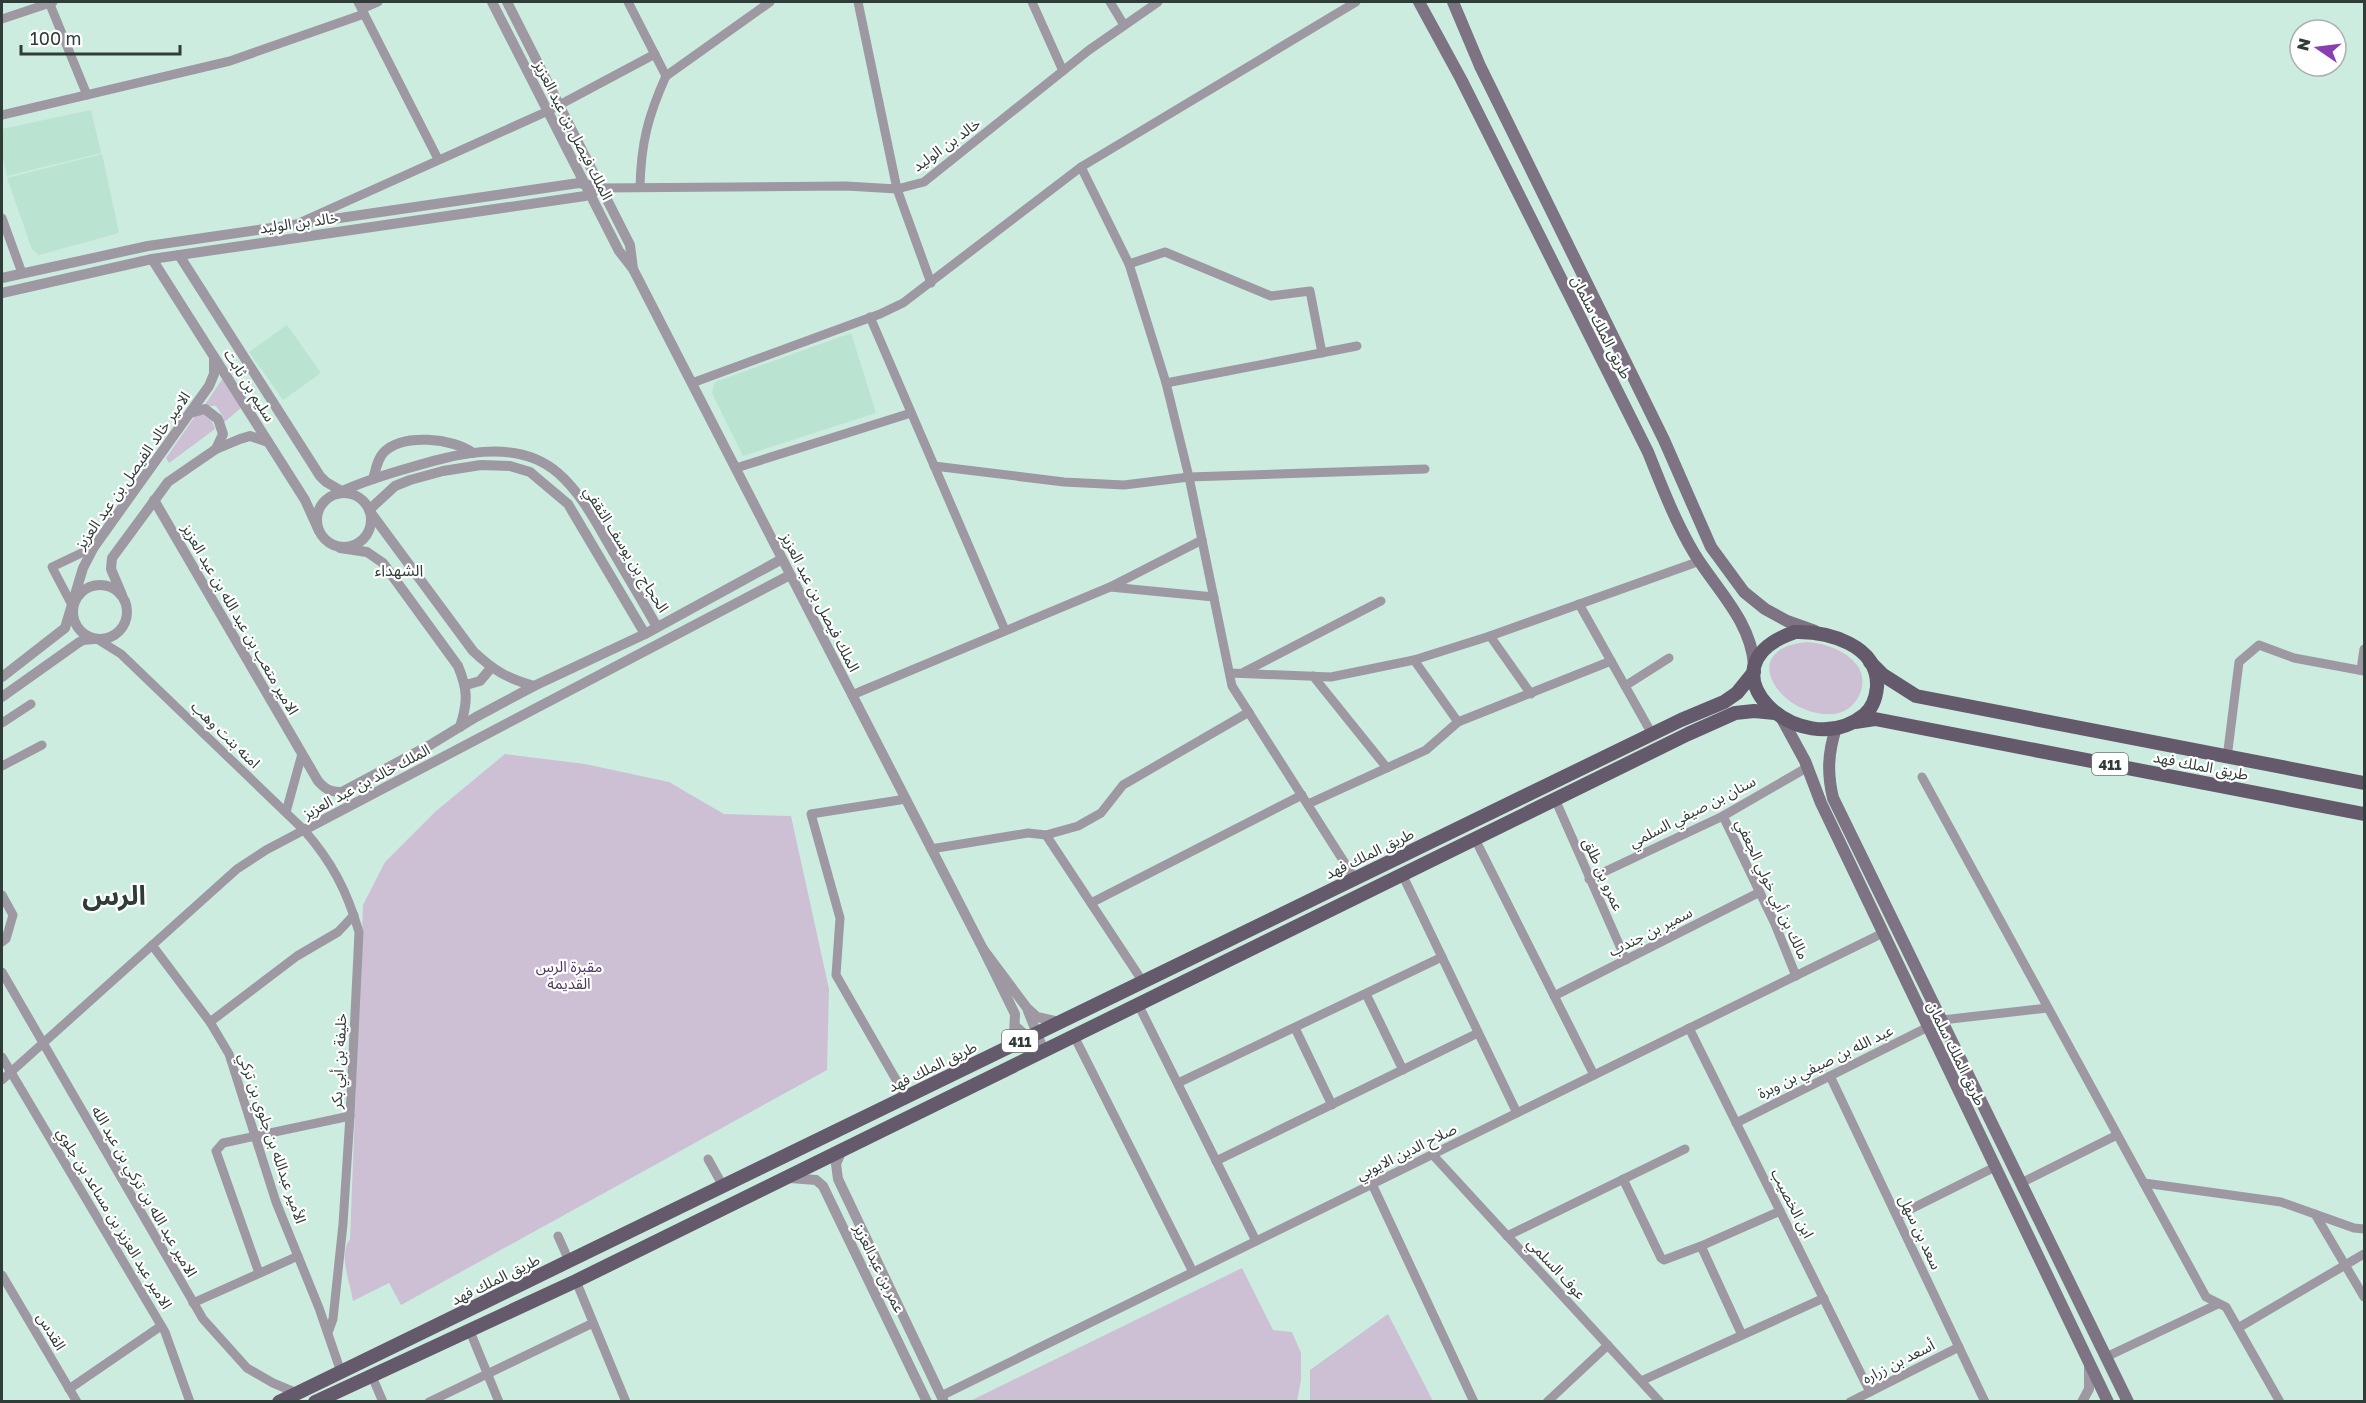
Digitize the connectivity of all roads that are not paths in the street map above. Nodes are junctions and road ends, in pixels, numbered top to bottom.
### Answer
1 (51, 2) edge
2 (378, 2) edge
3 (492, 2) edge
4 (507, 2) edge
5 (628, 2) edge
6 (770, 2) edge
7 (858, 2) edge
8 (1032, 2) edge
9 (1110, 2) edge
10 (1158, 2) edge
11 (1356, 2) edge
12 (1419, 2) edge
13 (1453, 2) edge
14 (361, 8) edge
15 (2, 19) edge
16 (1124, 25) junction
17 (655, 54) junction
18 (1063, 71) junction
19 (666, 76) junction
20 (87, 95) junction
21 (560, 105) junction
22 (548, 111) junction
23 (2, 115) edge
24 (438, 159) junction
25 (1081, 168) junction
26 (640, 187) junction
27 (601, 188) junction
28 (587, 189) junction
29 (897, 189) junction
30 (2, 218) edge
31 (298, 223) junction
32 (179, 255) junction
33 (152, 259) junction
34 (1129, 264) junction
35 (633, 269) junction
36 (22, 273) junction
37 (2, 278) edge
38 (931, 283) junction
39 (2, 293) edge
40 (870, 317) junction
41 (1357, 346) dead end
42 (1322, 353) junction
43 (214, 357) junction
44 (692, 383) junction
45 (1166, 383) junction
46 (190, 412) junction
47 (911, 413) junction
48 (268, 442) junction
49 (216, 448) junction
50 (473, 453) junction
51 (934, 466) junction
52 (736, 468) junction
53 (1425, 469) dead end
54 (1189, 477) junction
55 (373, 478) junction
56 (341, 493) junction
57 (154, 500) junction
58 (370, 512) junction
59 (319, 531) junction
60 (1202, 540) junction
61 (94, 547) junction
62 (340, 548) junction
63 (782, 559) junction
64 (1700, 561) junction
65 (790, 575) junction
66 (1110, 586) junction
67 (122, 595) junction
68 (1214, 597) junction
69 (1381, 601) dead end
70 (1579, 604) junction
71 (73, 607) junction
72 (657, 627) junction
73 (1005, 630) junction
74 (1816, 632) junction
75 (645, 633) junction
76 (1490, 636) junction
77 (97, 639) junction
78 (2364, 649) edge
79 (1669, 658) dead end
80 (1414, 660) junction
81 (1611, 661) junction
82 (1870, 662) junction
83 (492, 668) junction
84 (1754, 669) junction
85 (2363, 671) edge
86 (1230, 673) junction
87 (1242, 673) junction
88 (1313, 676) junction
89 (2, 677) edge
90 (466, 685) junction
91 (534, 686) junction
92 (1625, 686) junction
93 (1531, 694) junction
94 (852, 695) junction
95 (2, 697) edge
96 (31, 704) dead end
97 (1249, 712) junction
98 (1778, 715) junction
99 (1458, 722) junction
100 (1855, 722) junction
101 (2, 723) edge
102 (460, 727) junction
103 (1836, 728) junction
104 (1652, 734) junction
105 (42, 745) dead end
106 (302, 754) junction
107 (2227, 758) junction
108 (2, 766) edge
109 (1808, 767) junction
110 (1387, 768) junction
111 (1922, 777) dead end
112 (2364, 783) edge
113 (1302, 795) junction
114 (906, 799) junction
115 (1555, 799) junction
116 (1308, 804) junction
117 (286, 812) junction
118 (2364, 814) edge
119 (1723, 816) junction
120 (304, 830) junction
121 (1046, 836) junction
122 (1475, 839) junction
123 (931, 849) junction
124 (1402, 874) junction
125 (1355, 879) junction
126 (1589, 879) junction
127 (1760, 892) junction
128 (2, 895) edge
129 (1091, 903) junction
130 (354, 915) junction
131 (1883, 933) junction
132 (2, 942) edge
133 (152, 945) junction
134 (983, 950) junction
135 (1442, 957) junction
136 (1626, 960) junction
137 (2, 972) edge
138 (1796, 976) junction
139 (1143, 982) junction
140 (1366, 994) junction
141 (1554, 996) junction
142 (1138, 1004) junction
143 (1027, 1008) junction
144 (2048, 1008) junction
145 (1942, 1020) junction
146 (210, 1022) junction
147 (1059, 1022) junction
148 (1015, 1026) junction
149 (1928, 1027) junction
150 (1294, 1028) junction
151 (1689, 1028) junction
152 (1478, 1033) junction
153 (1033, 1035) junction
154 (1074, 1036) junction
155 (42, 1044) junction
156 (1004, 1049) junction
157 (1044, 1050) junction
158 (2, 1057) edge
159 (1403, 1070) junction
160 (10, 1072) junction
161 (1594, 1075) junction
162 (1830, 1076) junction
163 (2, 1080) edge
164 (1178, 1083) junction
165 (906, 1097) junction
166 (1332, 1105) junction
167 (1517, 1113) junction
168 (350, 1116) junction
169 (1736, 1122) junction
170 (2117, 1135) junction
171 (256, 1137) junction
172 (1685, 1149) dead end
173 (842, 1150) junction
174 (1432, 1154) junction
175 (708, 1159) dead end
176 (1216, 1161) junction
177 (1995, 1167) junction
178 (784, 1178) junction
179 (1623, 1179) junction
180 (2021, 1183) junction
181 (2144, 1183) junction
182 (1372, 1184) junction
183 (723, 1186) junction
184 (1780, 1211) junction
185 (2315, 1214) junction
186 (1897, 1216) junction
187 (2364, 1229) edge
188 (558, 1236) dead end
189 (1507, 1236) junction
190 (1256, 1241) junction
191 (1701, 1246) junction
192 (2364, 1254) edge
193 (298, 1256) junction
194 (569, 1261) junction
195 (2346, 1265) junction
196 (1193, 1272) junction
197 (259, 1273) junction
198 (2, 1275) edge
199 (576, 1281) junction
200 (2364, 1297) edge
201 (1824, 1298) junction
202 (194, 1303) junction
203 (2218, 1304) junction
204 (459, 1315) junction
205 (593, 1323) junction
206 (161, 1326) junction
207 (2238, 1328) junction
208 (467, 1330) junction
209 (328, 1333) junction
210 (1742, 1335) junction
211 (1608, 1345) junction
212 (1959, 1347) junction
213 (2106, 1357) junction
214 (2088, 1362) junction
215 (341, 1372) junction
216 (371, 1374) junction
217 (488, 1374) junction
218 (1641, 1381) junction
219 (69, 1389) junction
220 (1870, 1392) junction
221 (297, 1393) junction
222 (943, 1399) edge
223 (924, 1400) edge
224 (77, 1401) edge
225 (190, 1401) edge
226 (279, 1401) edge
227 (315, 1401) edge
228 (382, 1401) edge
229 (429, 1401) edge
230 (499, 1401) edge
231 (626, 1401) edge
232 (1474, 1401) edge
233 (1547, 1401) edge
234 (1660, 1401) edge
235 (1850, 1401) edge
236 (1985, 1401) edge
237 (2082, 1401) edge
238 (2108, 1401) edge
239 (2128, 1401) edge
240 (2280, 1401) edge

1 - 15 street
1 - 20 street
2 - 14 street
3 - 22 street, الملك فيصل بن عبد العزيز
4 - 21 street, الملك فيصل بن عبد العزيز
5 - 17 street
6 - 19 street
7 - 29 street
8 - 18 street
9 - 16 street
10 - 16 street, خالد بن الوليد
11 - 25 street
12 - 64 main road, طريق الملك سلمان
13 - 74 main road, طريق الملك سلمان
14 - 20 street
14 - 24 street
16 - 18 street, خالد بن الوليد
17 - 19 street
17 - 21 street
18 - 29 street, خالد بن الوليد
19 - 26 street
20 - 23 street
21 - 22 street
21 - 27 street, الملك فيصل بن عبد العزيز
22 - 24 street
22 - 28 street, الملك فيصل بن عبد العزيز
24 - 31 street
25 - 34 street
25 - 38 street
26 - 27 street, خالد بن الوليد
26 - 29 street, خالد بن الوليد
27 - 28 street, خالد بن الوليد
27 - 35 street, الملك فيصل بن عبد العزيز
28 - 31 street, خالد بن الوليد
28 - 32 street, خالد بن الوليد
28 - 35 street, الملك فيصل بن عبد العزيز
29 - 38 street
30 - 36 street
31 - 36 street, خالد بن الوليد
32 - 33 street, خالد بن الوليد
32 - 56 street, سليم بن ثابت
33 - 39 street, خالد بن الوليد
33 - 43 street, سليم بن ثابت
34 - 42 street
34 - 45 street
35 - 44 street, الملك فيصل بن عبد العزيز
36 - 37 street, خالد بن الوليد
38 - 40 street
40 - 44 street
40 - 47 street
41 - 42 street
42 - 45 street
43 - 46 street, الامير خالد الفيصل بن عبد العزيز
43 - 48 street, سليم بن ثابت
44 - 52 street, الملك فيصل بن عبد العزيز
45 - 54 street
46 - 49 street
46 - 61 street, الامير خالد الفيصل بن عبد العزيز
47 - 51 street
47 - 52 street
48 - 49 street
48 - 59 street, سليم بن ثابت
49 - 57 street
50 - 55 street, الحجاج بن يوسف الثقفي
50 - 55 street
50 - 72 street, الحجاج بن يوسف الثقفي
51 - 54 street
51 - 73 street
52 - 63 street, الملك فيصل بن عبد العزيز
53 - 54 street
54 - 60 street
55 - 56 street, الحجاج بن يوسف الثقفي
56 - 58 street
56 - 59 street
57 - 67 street
57 - 106 street, الامير متعب بن عبد الله بن عبد العزيز
58 - 62 street
58 - 75 street, الحجاج بن يوسف الثقفي
58 - 83 street
59 - 62 street
60 - 66 street
60 - 68 street
61 - 71 street, الامير خالد الفيصل بن عبد العزيز
61 - 71 street
62 - 90 street
63 - 65 street, الملك فيصل بن عبد العزيز
63 - 72 street, الملك خالد بن عبد العزيز
64 - 70 street
64 - 84 main road, طريق الملك سلمان
65 - 94 street, الملك فيصل بن عبد العزيز
65 - 120 street, الملك خالد بن عبد العزيز
66 - 68 street
66 - 73 street
67 - 71 street
67 - 77 street
68 - 86 street
69 - 87 street
70 - 76 street
70 - 81 street
71 - 77 street
71 - 89 street, الامير خالد الفيصل بن عبد العزيز
72 - 75 street, الملك خالد بن عبد العزيز
73 - 94 street
74 - 82 main road
74 - 84 main road
75 - 91 street, الملك خالد بن عبد العزيز
76 - 80 street
76 - 93 street
77 - 95 street
77 - 117 street, امنه بنت وهب
78 - 85 street
79 - 92 street
80 - 88 street
80 - 99 street
81 - 92 street
81 - 93 street
82 - 100 main road
82 - 107 main road, طريق الملك فهد / 411
83 - 90 street
83 - 91 street
84 - 98 main road
84 - 104 main road, طريق الملك فهد / 411
85 - 107 street
86 - 87 street
86 - 97 street
87 - 88 street
88 - 110 street
90 - 102 street
91 - 102 street, الملك خالد بن عبد العزيز
92 - 104 street
93 - 99 street
94 - 114 street, الملك فيصل بن عبد العزيز
96 - 101 street
97 - 113 street
97 - 121 street
98 - 103 main road
98 - 109 main road, طريق الملك سلمان
98 - 115 main road, 411
99 - 110 street
100 - 103 main road
100 - 118 main road, طريق الملك فهد / 411
102 - 106 street, الملك خالد بن عبد العزيز
103 - 145 main road, طريق الملك سلمان
104 - 125 main road, طريق الملك فهد / 411
105 - 108 street
106 - 117 street
107 - 112 main road, طريق الملك فهد / 411
109 - 119 street, سنان بن صيفي السلمي
109 - 131 main road, طريق الملك سلمان
110 - 116 street
111 - 144 street
113 - 116 street
113 - 129 street
114 - 123 street, الملك فيصل بن عبد العزيز
114 - 165 street
115 - 122 main road, 411
115 - 126 street, عمرو بن طلق
116 - 125 street
117 - 120 street, خليفة بن أبي بكر
119 - 126 street, سنان بن صيفي السلمي
119 - 127 street, مالك بن أبي خولي الجعفي
120 - 130 street, خليفة بن أبي بكر
120 - 133 street, الملك خالد بن عبد العزيز
121 - 123 street
121 - 129 street
122 - 124 main road, 411
122 - 141 street
123 - 134 street, الملك فيصل بن عبد العزيز
124 - 135 street
124 - 142 main road, 411
125 - 139 main road, طريق الملك فهد / 411
126 - 136 street, عمرو بن طلق
127 - 136 street, سمير بن جندب
127 - 138 street, مالك بن أبي خولي الجعفي
128 - 132 street
129 - 139 street
130 - 146 street
130 - 168 street, خليفة بن أبي بكر
131 - 138 street, صلاح الدين الايوبي
131 - 149 main road, طريق الملك سلمان
133 - 146 street, الأمير عبدالله بن جلوي بن تركي
133 - 155 street, الملك خالد بن عبد العزيز
134 - 143 street
134 - 148 street
135 - 140 street
135 - 152 street
136 - 141 street, سمير بن جندب
137 - 155 street, الامير عبد الله بن تركي بن عبد الله
138 - 151 street, صلاح الدين الايوبي
139 - 147 main road, طريق الملك فهد / 411
140 - 150 street
140 - 159 street
141 - 161 street
142 - 154 main road, 411
142 - 164 street
143 - 147 street
143 - 153 street
144 - 145 street
144 - 170 street
145 - 180 main road, طريق الملك سلمان
146 - 171 street, الأمير عبدالله بن جلوي بن تركي
147 - 153 main road, طريق الملك فهد / 411
148 - 153 street
148 - 156 street
149 - 162 street, عبد الله بن صيفي بن وبرة
149 - 177 main road, طريق الملك سلمان
150 - 164 street
150 - 166 street
151 - 161 street, صلاح الدين الايوبي
151 - 169 street, ابن الخصيب
152 - 159 street
152 - 167 street
153 - 156 main road, طريق الملك فهد / 411
153 - 157 street
154 - 157 main road, 411
154 - 196 street
155 - 160 street, الملك خالد بن عبد العزيز
155 - 202 street, الامير عبد الله بن تركي بن عبد الله
156 - 165 main road, طريق الملك فهد / 411
157 - 173 main road, 411
158 - 160 street, الامير عبد العزيز بن مساعد بن جلوي
159 - 166 street
160 - 163 street, الملك خالد بن عبد العزيز
160 - 206 street, الامير عبد العزيز بن مساعد بن جلوي
161 - 167 street, صلاح الدين الايوبي
162 - 169 street, عبد الله بن صيفي بن وبرة
162 - 186 street, سعد بن سهل
164 - 176 street
165 - 183 main road, طريق الملك فهد / 411
166 - 176 street
167 - 174 street, صلاح الدين الايوبي
168 - 171 street
168 - 209 street, خليفة بن أبي بكر
169 - 184 street, ابن الخصيب
170 - 180 street
170 - 181 street
171 - 193 street, الأمير عبدالله بن جلوي بن تركي
171 - 197 street
172 - 179 street
173 - 178 main road, 411
173 - 222 street, عمر بن عبدالعزيز
174 - 182 street, صلاح الدين الايوبي
174 - 189 street, عوف السلمي
175 - 183 street
176 - 190 street
177 - 186 street
177 - 214 main road, طريق الملك سلمان
178 - 199 main road, 411
178 - 223 street, عمر بن عبدالعزيز
179 - 189 street
179 - 191 street
180 - 213 main road, طريق الملك سلمان
181 - 185 street
181 - 203 street
182 - 190 street, صلاح الدين الايوبي
182 - 232 street
183 - 194 main road, طريق الملك فهد / 411
184 - 191 street
184 - 201 street, ابن الخصيب
185 - 187 street
185 - 195 street
186 - 212 street, سعد بن سهل
188 - 194 street
189 - 211 street, عوف السلمي
190 - 196 street, صلاح الدين الايوبي
191 - 210 street
192 - 195 street
193 - 197 street
193 - 209 street
194 - 204 main road, طريق الملك فهد / 411
195 - 200 street
195 - 207 street
196 - 222 street, صلاح الدين الايوبي
197 - 202 street
198 - 219 street, القدس
199 - 205 street
199 - 208 main road, 411
201 - 210 street
201 - 220 street, ابن الخصيب
202 - 221 street, الامير عبد الله بن تركي بن عبد الله
203 - 207 street
203 - 213 street
204 - 208 main road
204 - 215 main road, طريق الملك فهد / 411
205 - 217 street
205 - 231 street
206 - 219 street
206 - 225 street, الامير عبد العزيز بن مساعد بن جلوي
207 - 240 street
208 - 216 main road, 411
208 - 217 street
209 - 215 street
210 - 218 street
211 - 218 street, عوف السلمي
211 - 233 street
212 - 220 street, أسعد بن زراره
212 - 236 street, سعد بن سهل
213 - 239 main road, طريق الملك سلمان
214 - 237 street
214 - 238 main road, طريق الملك سلمان
215 - 221 main road, طريق الملك فهد / 411
216 - 227 main road, 411
216 - 228 street
217 - 229 street
217 - 230 street
218 - 234 street, عوف السلمي
219 - 224 street, القدس
220 - 235 street, أسعد بن زراره
221 - 226 main road, طريق الملك فهد / 411

